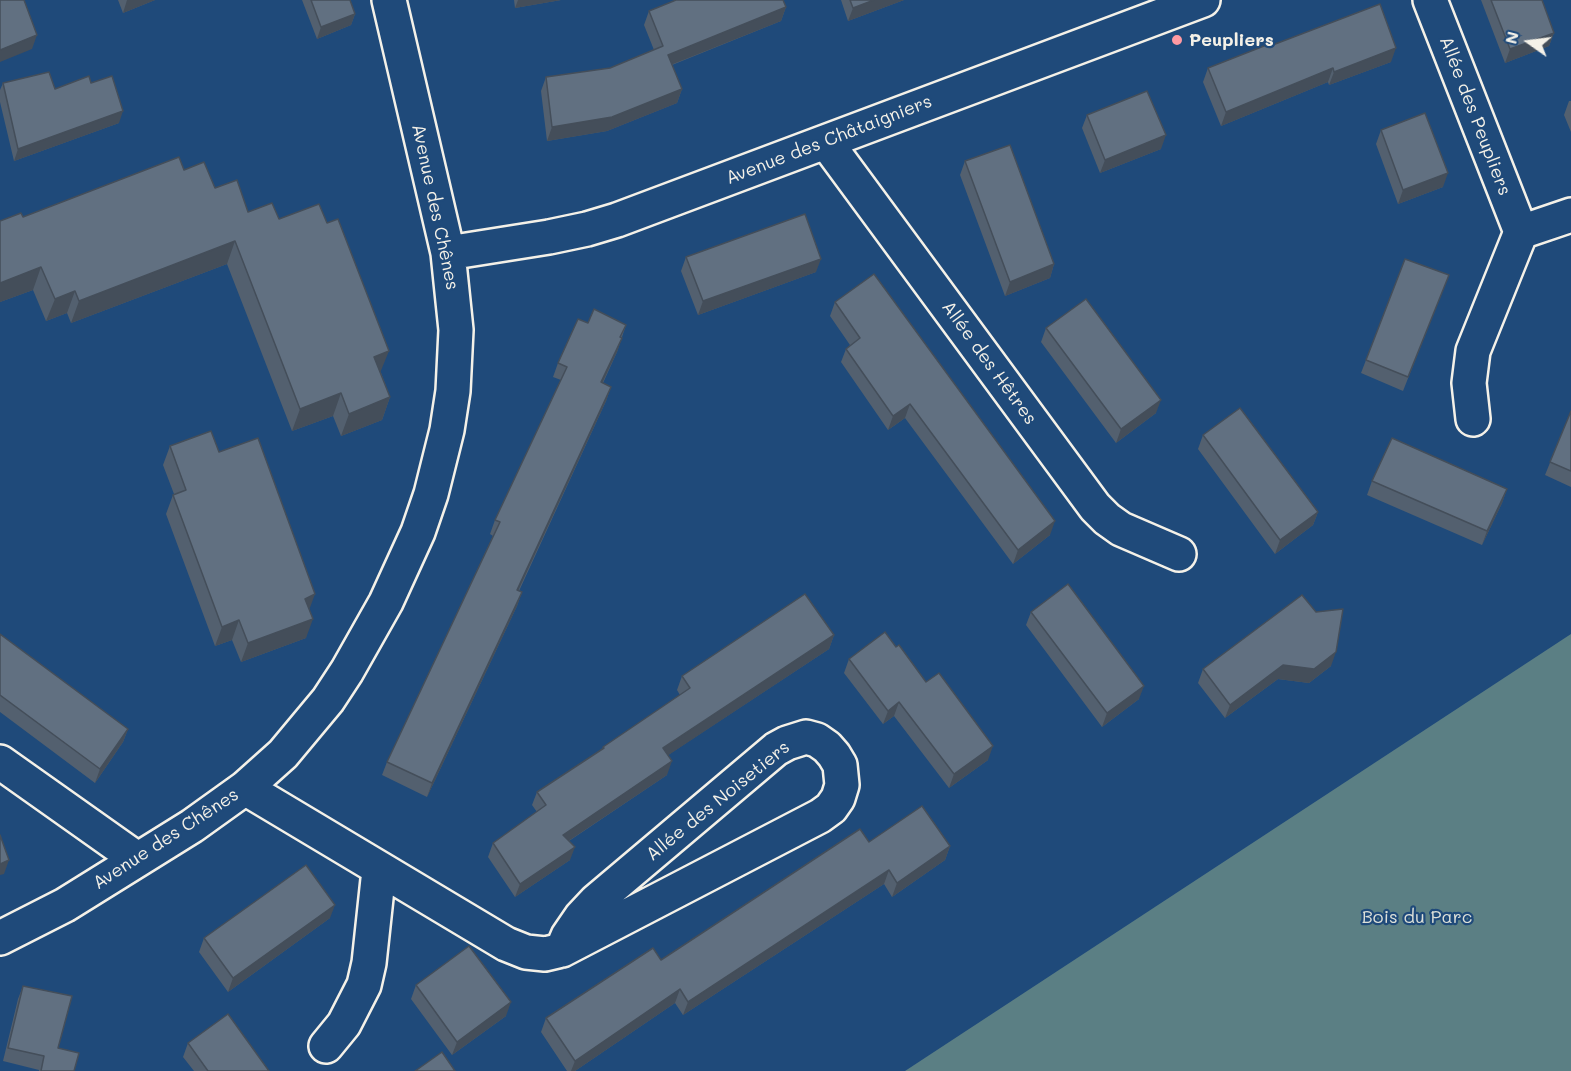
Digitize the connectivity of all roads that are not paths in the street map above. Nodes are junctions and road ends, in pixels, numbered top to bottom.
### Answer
1 (389, 0) edge
2 (1203, 0) edge
3 (1430, 0) edge
4 (826, 142) junction
5 (1571, 215) edge
6 (1521, 232) junction
7 (448, 252) junction
8 (1473, 419) dead end
9 (1179, 554) dead end
10 (0, 762) edge
11 (245, 788) junction
12 (137, 859) junction
13 (379, 870) junction
14 (0, 938) edge
15 (562, 950) junction
16 (326, 1046) dead end

1 - 7 street, Avenue des Chênes
2 - 4 street, Avenue des Châtaigniers
3 - 6 street, Allée des Peupliers
4 - 7 street, Avenue des Châtaigniers
4 - 9 street, Allée des Hêtres
5 - 6 street
6 - 8 street
7 - 11 street, Avenue des Chênes
10 - 12 street
11 - 12 street, Avenue des Chênes
11 - 13 street, Allée des Noisetiers
12 - 14 street, Avenue des Chênes
13 - 15 street, Allée des Noisetiers
13 - 16 street
15 - 15 street, Allée des Noisetiers

